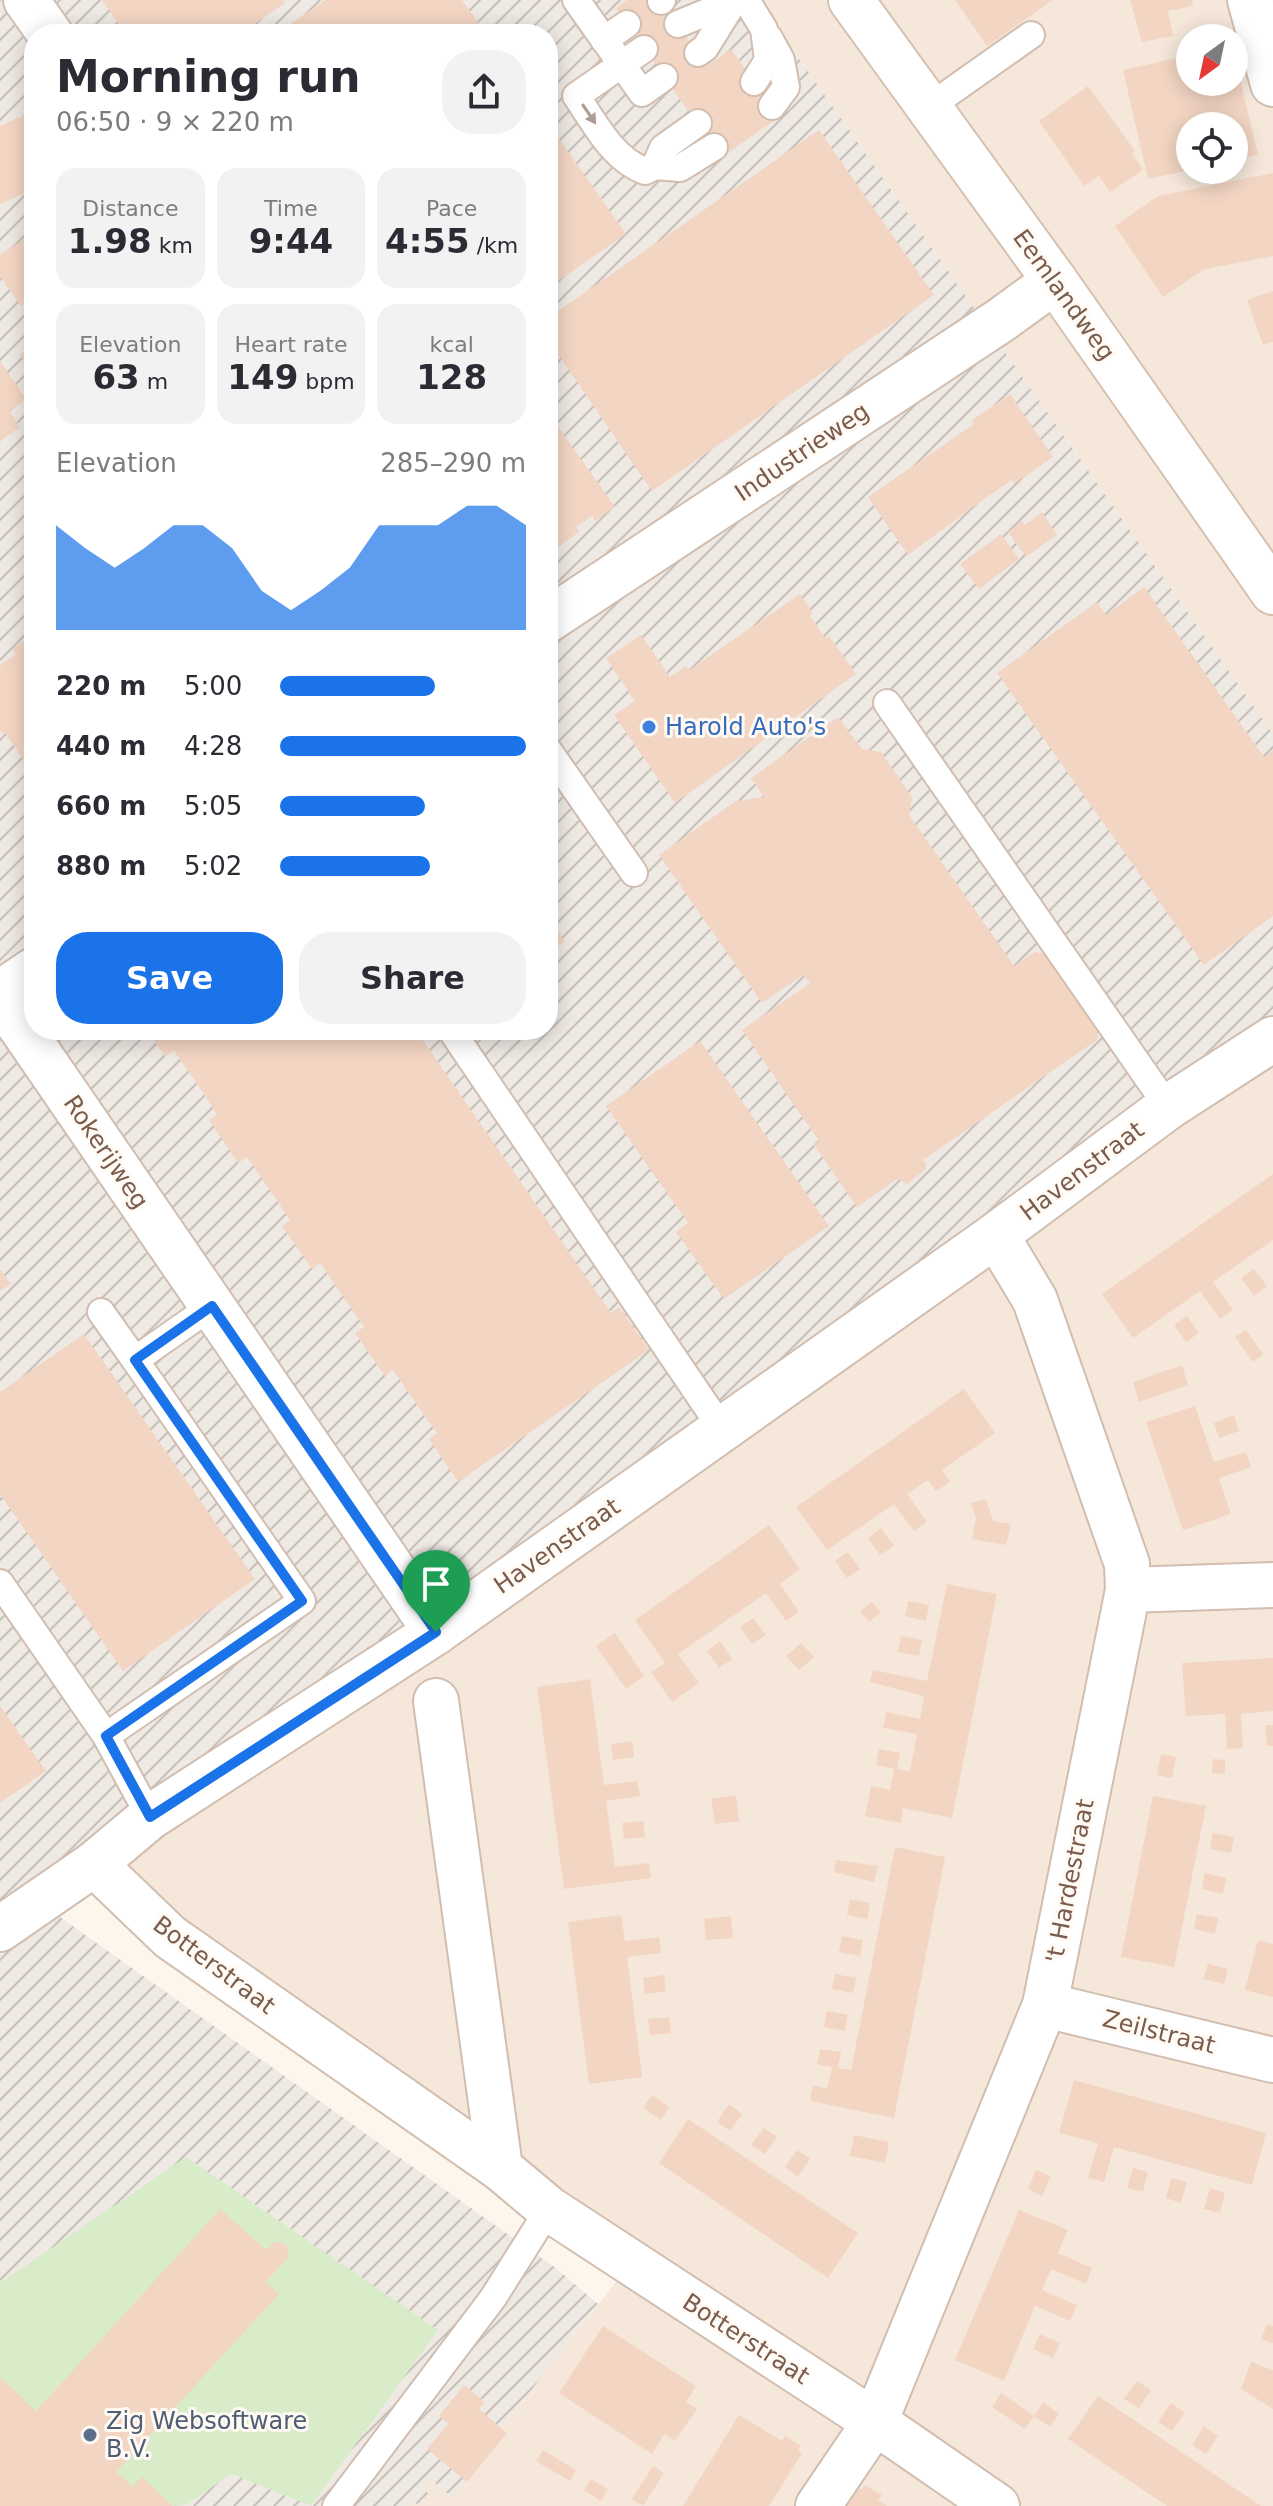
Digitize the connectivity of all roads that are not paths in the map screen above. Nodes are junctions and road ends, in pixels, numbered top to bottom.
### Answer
1 (26, 0) edge
2 (851, 0) edge
3 (1250, 0) edge
4 (731, 1) edge
5 (588, 4) edge
6 (43, 24) edge
7 (627, 24) dead end
8 (678, 24) dead end
9 (764, 29) junction
10 (1031, 35) dead end
11 (604, 40) junction
12 (644, 49) dead end
13 (698, 53) dead end
14 (622, 64) junction
15 (664, 77) dead end
16 (754, 82) dead end
17 (1273, 84) edge
18 (772, 106) dead end
19 (929, 107) junction
20 (698, 123) dead end
21 (714, 147) dead end
22 (655, 166) junction
23 (1055, 281) junction
24 (1273, 592) edge
25 (558, 613) edge
26 (887, 703) dead end
27 (558, 764) edge
28 (634, 873) dead end
29 (24, 977) edge
30 (0, 995) edge
31 (24, 1030) edge
32 (1273, 1039) edge
33 (31, 1040) edge
34 (458, 1040) edge
35 (1168, 1107) junction
36 (996, 1235) junction
37 (212, 1306) junction
38 (101, 1312) dead end
39 (135, 1360) junction
40 (722, 1429) junction
41 (0, 1583) edge
42 (1273, 1585) edge
43 (1128, 1590) junction
44 (436, 1632) junction
45 (436, 1701) dead end
46 (106, 1736) junction
47 (150, 1817) junction
48 (94, 1864) junction
49 (0, 1929) edge
50 (1045, 2005) junction
51 (1273, 2060) edge
52 (500, 2168) junction
53 (549, 2209) junction
54 (875, 2422) junction
55 (336, 2506) edge
56 (818, 2506) edge
57 (997, 2506) edge

1 - 6 street
2 - 19 street, Eemlandweg
3 - 17 street
4 - 8 lane
4 - 9 lane
4 - 13 lane
5 - 11 lane
7 - 11 lane
9 - 16 lane
9 - 18 lane
10 - 19 lane
11 - 14 lane
12 - 14 lane
14 - 15 lane
14 -> 22 lane
19 - 23 street, Eemlandweg
20 - 22 lane
21 - 22 lane
23 - 24 street, Eemlandweg
23 - 25 street, Industrieweg
26 - 35 lane, Havenstraat
27 - 28 lane
29 - 30 street
30 - 31 street, Rokerijweg
32 - 35 street, Havenstraat
33 - 37 street, Rokerijweg
34 - 40 lane
35 - 36 street, Havenstraat
36 - 40 street, Havenstraat
36 - 43 street, 't Hardestraat
37 - 39 lane
37 - 44 street, Rokerijweg
38 - 39 lane
39 - 46 lane
40 - 44 street, Havenstraat
41 - 46 lane
42 - 43 street
43 - 50 street, 't Hardestraat
44 - 47 street, Havenstraat
45 - 52 street
46 - 47 lane
47 - 48 street, Havenstraat
48 - 49 street, Havenstraat
48 - 52 street, Botterstraat
50 - 51 street, Zeilstraat
50 - 54 street, 't Hardestraat
52 - 53 street, Botterstraat
53 - 54 street, Botterstraat
53 - 55 lane
54 - 56 street, 't Hardestraat
54 - 57 street, Botterstraat

